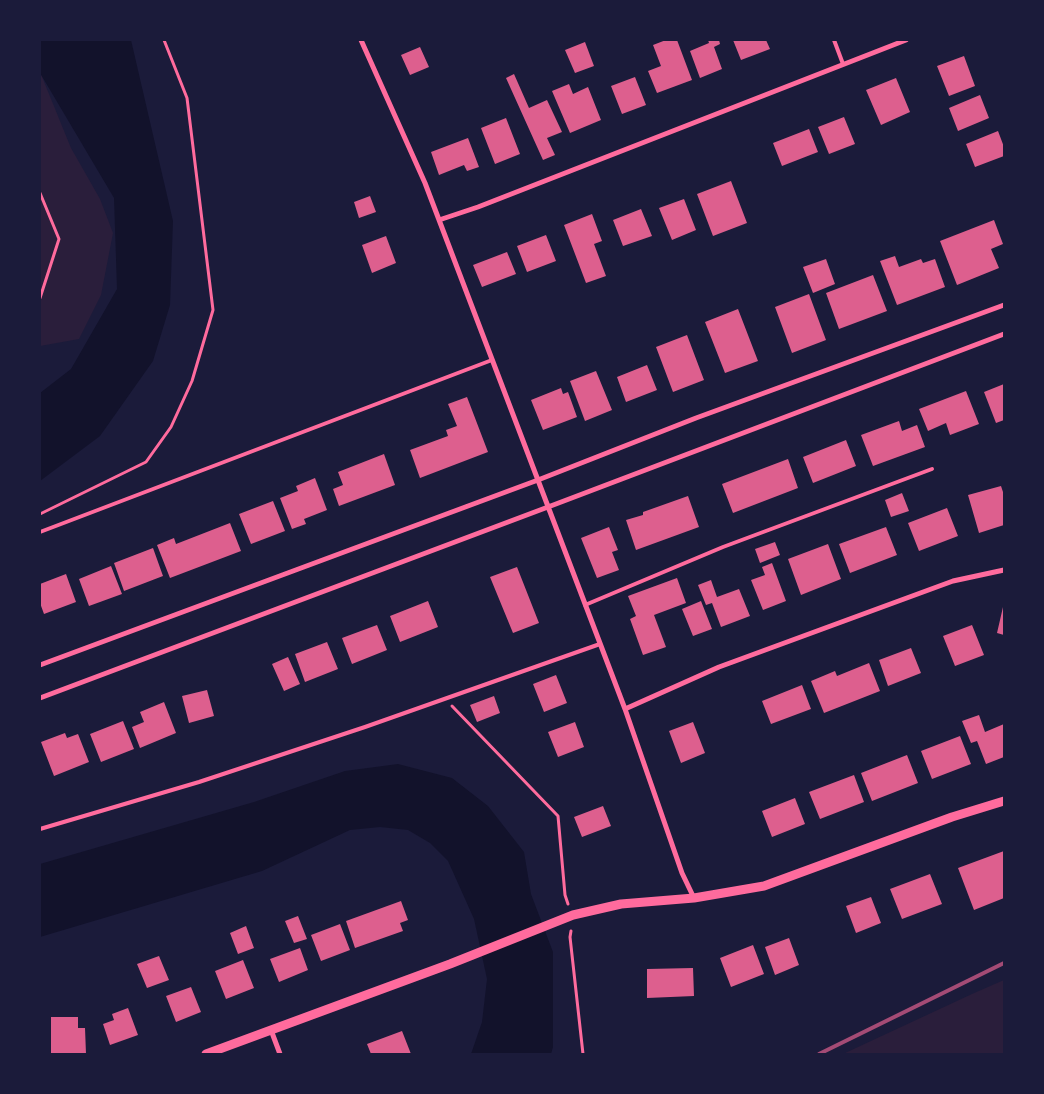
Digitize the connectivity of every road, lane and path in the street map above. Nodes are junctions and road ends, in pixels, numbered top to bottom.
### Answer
1 (164, 40) edge
2 (360, 40) edge
3 (834, 40) edge
4 (906, 40) edge
5 (844, 64) junction
6 (40, 193) edge
7 (439, 220) junction
8 (40, 298) edge
9 (1004, 305) edge
10 (1004, 334) edge
11 (492, 360) junction
12 (932, 469) dead end
13 (538, 480) junction
14 (548, 507) junction
15 (40, 514) edge
16 (40, 532) edge
17 (1004, 570) edge
18 (585, 605) junction
19 (600, 644) junction
20 (40, 665) edge
21 (40, 698) edge
22 (444, 699) junction
23 (625, 709) junction
24 (1004, 801) edge
25 (40, 829) edge
26 (694, 898) junction
27 (573, 915) junction
28 (270, 1029) junction
29 (206, 1054) edge
30 (280, 1054) edge
31 (584, 1054) edge

1 - 15 path
2 - 7 street
3 - 5 lane
4 - 5 street
5 - 7 street
6 - 8 path
7 - 11 street
9 - 13 street
10 - 14 street
11 - 13 street
11 - 16 lane
12 - 18 lane
13 - 14 street
13 - 20 street
14 - 18 street
14 - 21 street
17 - 23 street
18 - 19 street
19 - 22 lane
19 - 23 street
22 - 25 lane
22 - 27 path
23 - 26 street
24 - 26 street
26 - 27 street
27 - 28 street
27 - 31 path
28 - 29 street
28 - 30 street

